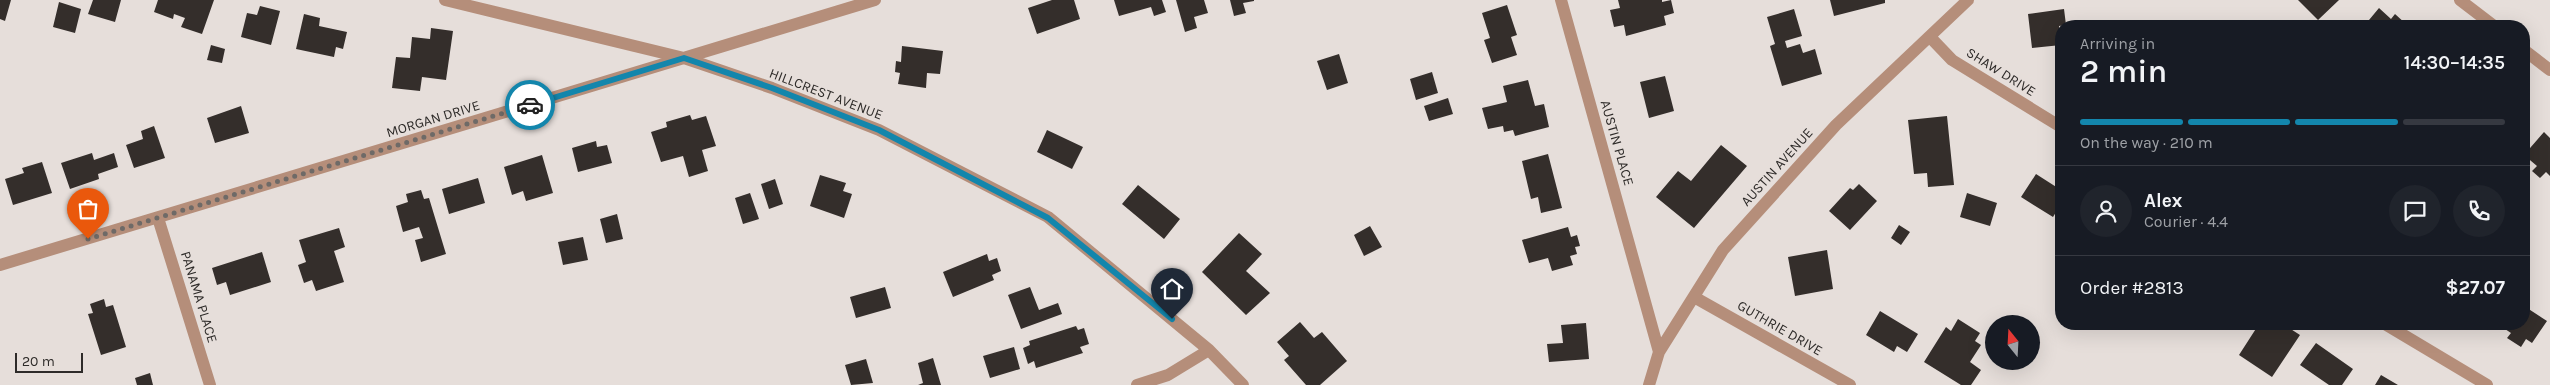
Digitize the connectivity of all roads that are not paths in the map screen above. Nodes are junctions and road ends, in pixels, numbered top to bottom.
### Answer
1 (445, 0) edge
2 (875, 0) edge
3 (1562, 0) edge
4 (1968, 0) edge
5 (2460, 0) edge
6 (2486, 20) edge
7 (1930, 36) junction
8 (2530, 55) edge
9 (684, 58) junction
10 (2550, 70) edge
11 (2055, 123) edge
12 (158, 218) junction
13 (0, 265) edge
14 (1694, 297) junction
15 (2396, 330) edge
16 (1209, 350) junction
17 (1659, 352) junction
18 (210, 385) edge
19 (1137, 385) edge
20 (1243, 385) edge
21 (1649, 385) edge
22 (1850, 385) edge
23 (2487, 385) edge

1 - 9 street, HILLCREST AVENUE
2 - 9 street, MORGAN DRIVE
3 - 17 street, AUSTIN PLACE
4 - 7 street, AUSTIN AVENUE
5 - 6 street
7 - 11 street, SHAW DRIVE
7 - 14 street, AUSTIN AVENUE
8 - 10 street
9 - 12 street, MORGAN DRIVE
9 - 16 street, HILLCREST AVENUE
12 - 13 street, MORGAN DRIVE
12 - 18 street, PANAMA PLACE
14 - 17 street, AUSTIN AVENUE
14 - 22 street, GUTHRIE DRIVE
15 - 23 street
16 - 19 street
16 - 20 street, HILLCREST AVENUE
17 - 21 street, AUSTIN AVENUE

